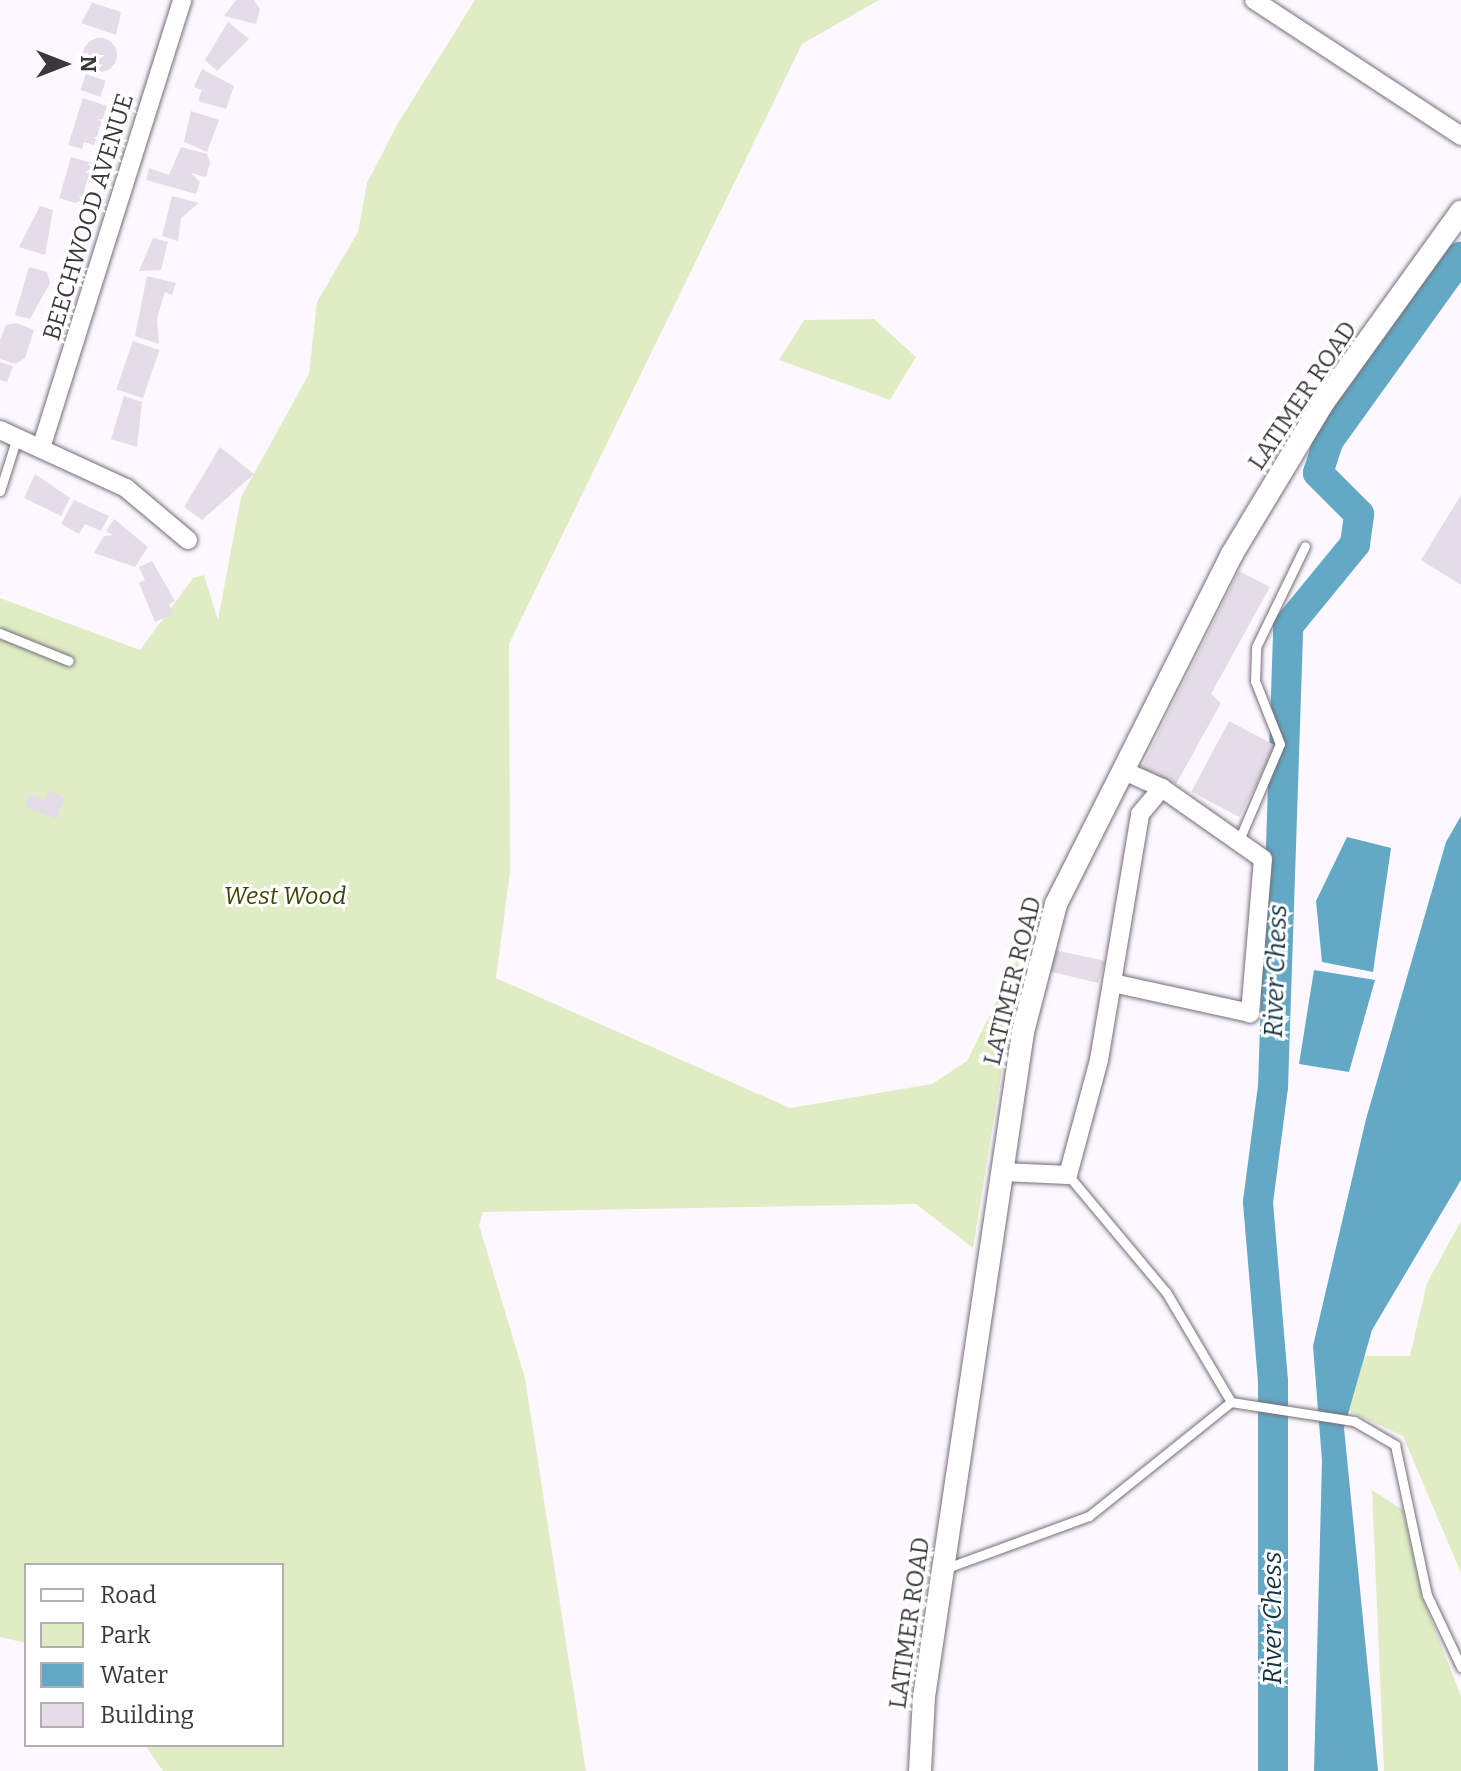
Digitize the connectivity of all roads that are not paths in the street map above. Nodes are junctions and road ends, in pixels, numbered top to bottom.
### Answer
1 (182, 0) edge
2 (1254, 0) edge
3 (1461, 136) edge
4 (1461, 212) edge
5 (9, 434) edge
6 (41, 448) junction
7 (0, 491) edge
8 (188, 540) dead end
9 (1305, 546) dead end
10 (0, 633) edge
11 (69, 661) dead end
12 (1122, 770) junction
13 (1162, 788) junction
14 (1239, 840) junction
15 (1112, 983) junction
16 (1003, 1172) junction
17 (1068, 1175) junction
18 (1231, 1402) junction
19 (943, 1569) junction
20 (1461, 1667) edge
21 (920, 1771) edge

1 - 6 street, BEECHWOOD AVENUE
2 - 3 street
4 - 12 street, LATIMER ROAD
5 - 6 street
5 - 7 lane
6 - 8 street
9 - 14 lane
10 - 11 lane
12 - 13 street
12 - 16 street, LATIMER ROAD
13 - 14 street
13 - 15 street
14 - 15 street
15 - 17 street
16 - 17 street
16 - 19 street, LATIMER ROAD
17 - 18 lane
18 - 19 lane
18 - 20 lane
19 - 21 street, LATIMER ROAD

